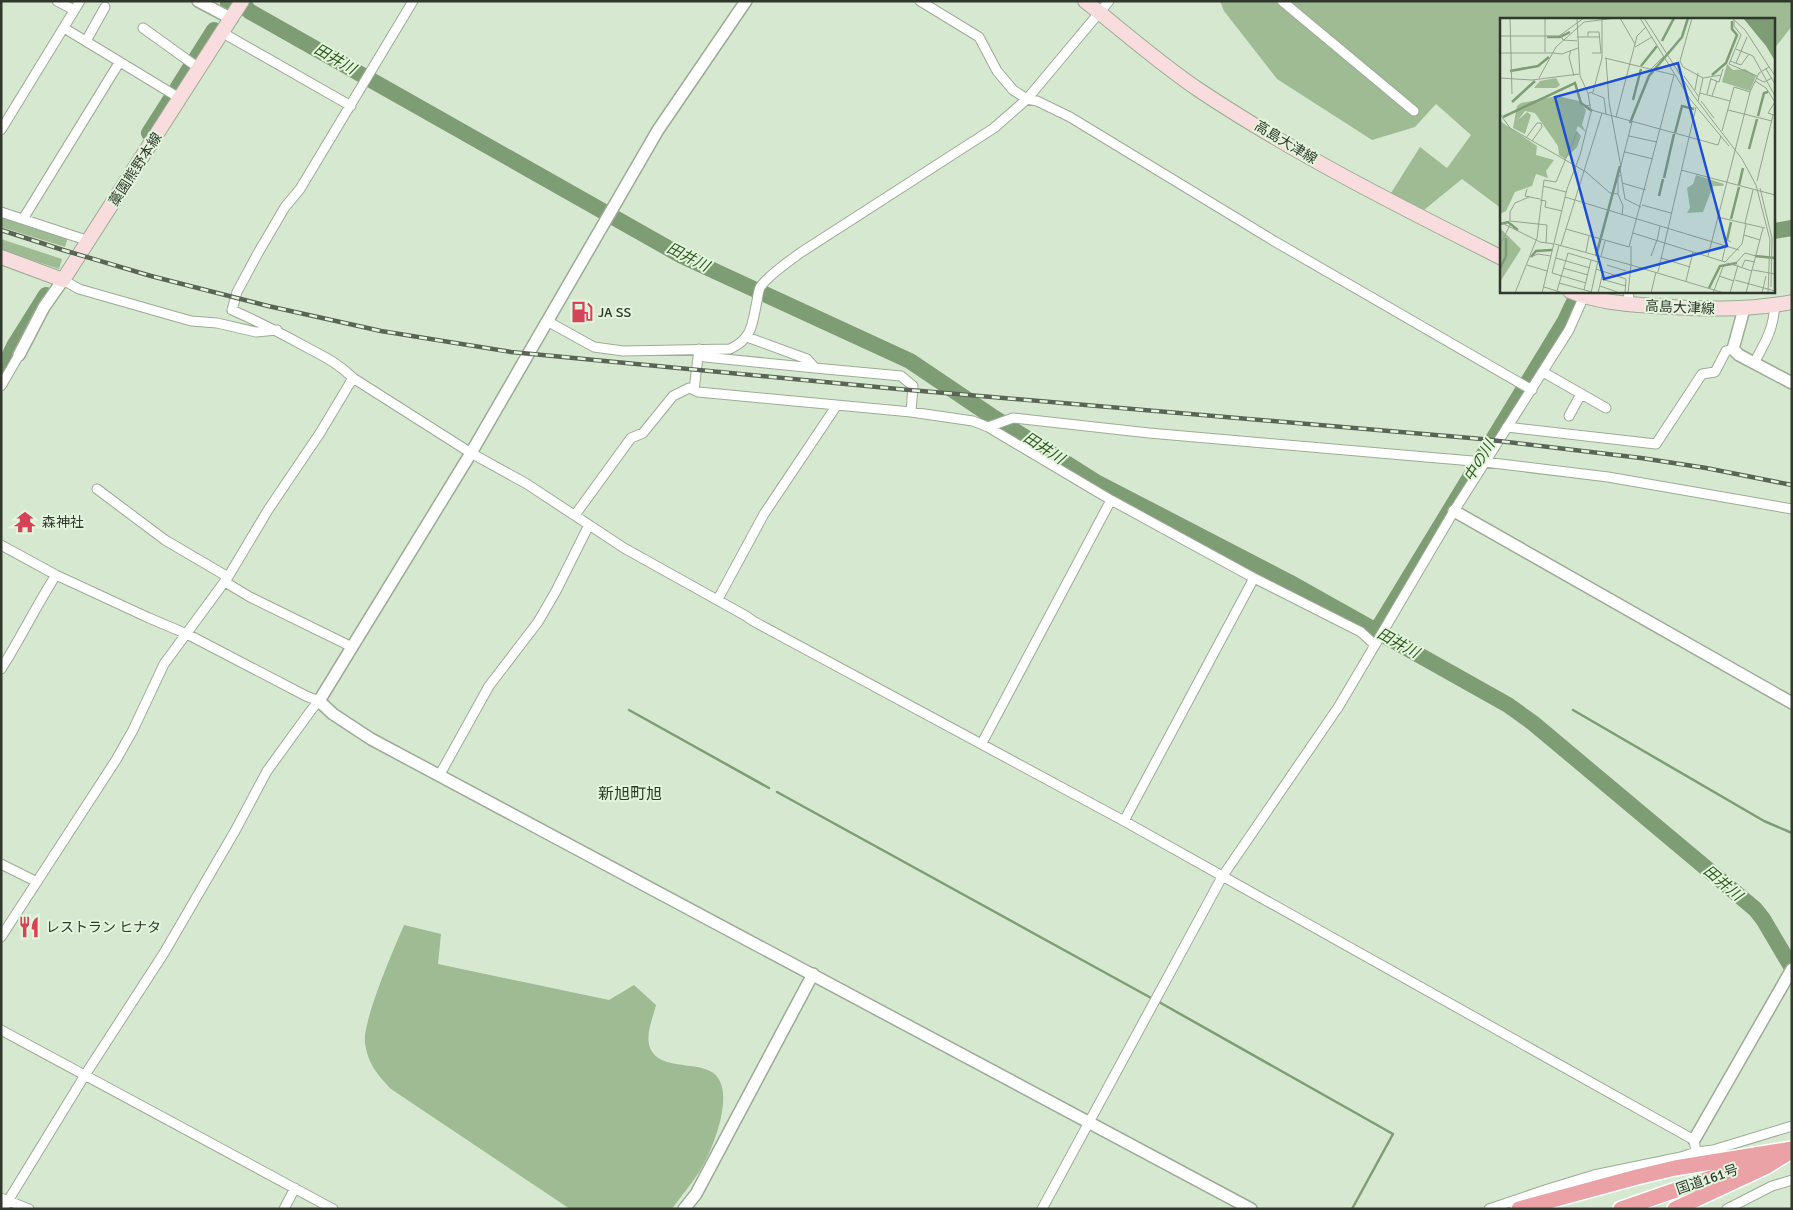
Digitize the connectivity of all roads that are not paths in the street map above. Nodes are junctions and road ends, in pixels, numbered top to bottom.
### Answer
1 (57, 1) edge
2 (80, 1) edge
3 (198, 1) edge
4 (412, 1) edge
5 (746, 1) edge
6 (920, 1) edge
7 (1085, 1) edge
8 (1109, 1) edge
9 (1282, 1) edge
10 (105, 6) dead end
11 (74, 10) junction
12 (237, 10) edge
13 (1099, 12) junction
14 (64, 28) junction
15 (143, 28) dead end
16 (222, 34) junction
17 (86, 42) junction
18 (119, 62) junction
19 (195, 65) junction
20 (181, 99) junction
21 (1027, 99) junction
22 (351, 106) junction
23 (1414, 111) dead end
24 (1, 130) edge
25 (1, 212) edge
26 (23, 219) junction
27 (89, 241) junction
28 (1, 257) edge
29 (1500, 257) edge
30 (63, 280) junction
31 (1578, 294) edge
32 (1629, 298) edge
33 (1792, 302) edge
34 (1775, 305) junction
35 (1744, 309) junction
36 (547, 321) junction
37 (277, 330) junction
38 (747, 337) junction
39 (1733, 349) junction
40 (699, 350) junction
41 (18, 355) joint
42 (1754, 363) junction
43 (815, 368) junction
44 (1543, 372) junction
45 (352, 378) junction
46 (1792, 383) edge
47 (1, 386) edge
48 (694, 390) junction
49 (1532, 390) junction
50 (1581, 394) junction
51 (837, 405) junction
52 (1606, 408) dead end
53 (911, 412) junction
54 (1569, 416) dead end
55 (991, 426) junction
56 (1508, 427) junction
57 (471, 453) junction
58 (1484, 462) junction
59 (96, 489) dead end
60 (1111, 500) junction
61 (1792, 509) edge
62 (1454, 511) junction
63 (575, 515) junction
64 (589, 526) junction
65 (1, 545) edge
66 (56, 575) junction
67 (1254, 578) junction
68 (226, 580) junction
69 (718, 600) junction
70 (187, 634) junction
71 (1375, 645) junction
72 (352, 647) junction
73 (1, 669) edge
74 (319, 701) junction
75 (1792, 703) edge
76 (982, 743) junction
77 (439, 776) junction
78 (1124, 820) junction
79 (1, 864) edge
80 (1222, 876) junction
81 (37, 882) junction
82 (1, 937) edge
83 (1792, 968) edge
84 (813, 974) junction
85 (1, 1030) edge
86 (85, 1075) junction
87 (1090, 1122) junction
88 (1792, 1126) edge
89 (1695, 1146) junction
90 (1792, 1150) edge
91 (1764, 1180) dead end
92 (1792, 1180) edge
93 (1772, 1186) junction
94 (295, 1188) junction
95 (4, 1199) edge
96 (3, 1209) edge
97 (29, 1209) edge
98 (284, 1209) edge
99 (334, 1209) edge
100 (684, 1209) edge
101 (1042, 1209) edge
102 (1251, 1209) edge
103 (1489, 1209) edge
104 (1519, 1209) edge
105 (1621, 1209) edge
106 (1675, 1209) edge
107 (1727, 1209) edge

1 - 11 street
2 - 11 street
3 - 12 street
4 - 22 street
5 - 36 street
6 - 21 street
7 - 13 main road, 高島大津線
8 - 13 street
9 - 23 street
10 - 17 street
11 - 14 street
12 - 16 main road, 藁園熊野本線
13 - 21 street
13 - 29 main road, 高島大津線
14 - 17 street
14 - 24 street
15 - 19 street
16 - 19 main road, 藁園熊野本線
16 - 22 street
17 - 18 street
18 - 20 street
18 - 26 street
19 - 20 main road, 藁園熊野本線
20 - 27 main road, 藁園熊野本線
21 - 38 street
21 - 49 street
22 - 37 street
25 - 26 street
26 - 27 street
27 - 30 main road, 藁園熊野本線
28 - 30 main road
30 - 37 street
30 - 41 street
31 - 32 main road, 高島大津線
31 - 44 street
32 - 35 main road, 高島大津線
33 - 34 main road, 高島大津線
34 - 35 main road, 高島大津線
34 - 42 street
35 - 39 street
36 - 40 street
36 - 57 street
37 - 45 street
38 - 40 street
38 - 43 street
39 - 42 street
39 - 56 street
40 - 43 street
40 - 48 street
41 - 47 street
42 - 46 street
43 - 53 street
44 - 49 street
44 - 50 street
45 - 57 street
45 - 68 street
48 - 51 street
48 - 63 street
49 - 56 street
50 - 52 street
50 - 54 street
51 - 53 street
51 - 69 street
53 - 55 street
55 - 58 street
55 - 60 street
56 - 58 street
57 - 63 street
57 - 72 street
58 - 61 street
58 - 62 street
59 - 68 street
60 - 67 street
60 - 76 street
62 - 71 street
62 - 75 street
63 - 64 street
64 - 69 street
64 - 77 street
65 - 66 street
66 - 70 street
66 - 73 street
67 - 71 street
67 - 78 street
68 - 70 street
68 - 72 street
69 - 76 street
70 - 74 street
70 - 81 street
71 - 80 street
72 - 74 street
74 - 77 street
74 - 86 street
76 - 78 street
77 - 84 street
78 - 80 street
79 - 81 street
80 - 87 street
80 - 89 street
81 - 82 street
83 - 89 street
84 - 87 street
84 - 100 street
85 - 86 street
86 - 94 street
86 - 95 street
87 - 101 street
87 - 102 street
88 - 89 street
89 - 103 street
90 - 104 highway
90 - 105 highway, 国道161号
90 - 106 highway
91 - 93 street
92 - 93 street
93 - 107 street
94 - 98 street
94 - 99 street
95 - 96 street
95 - 97 street

